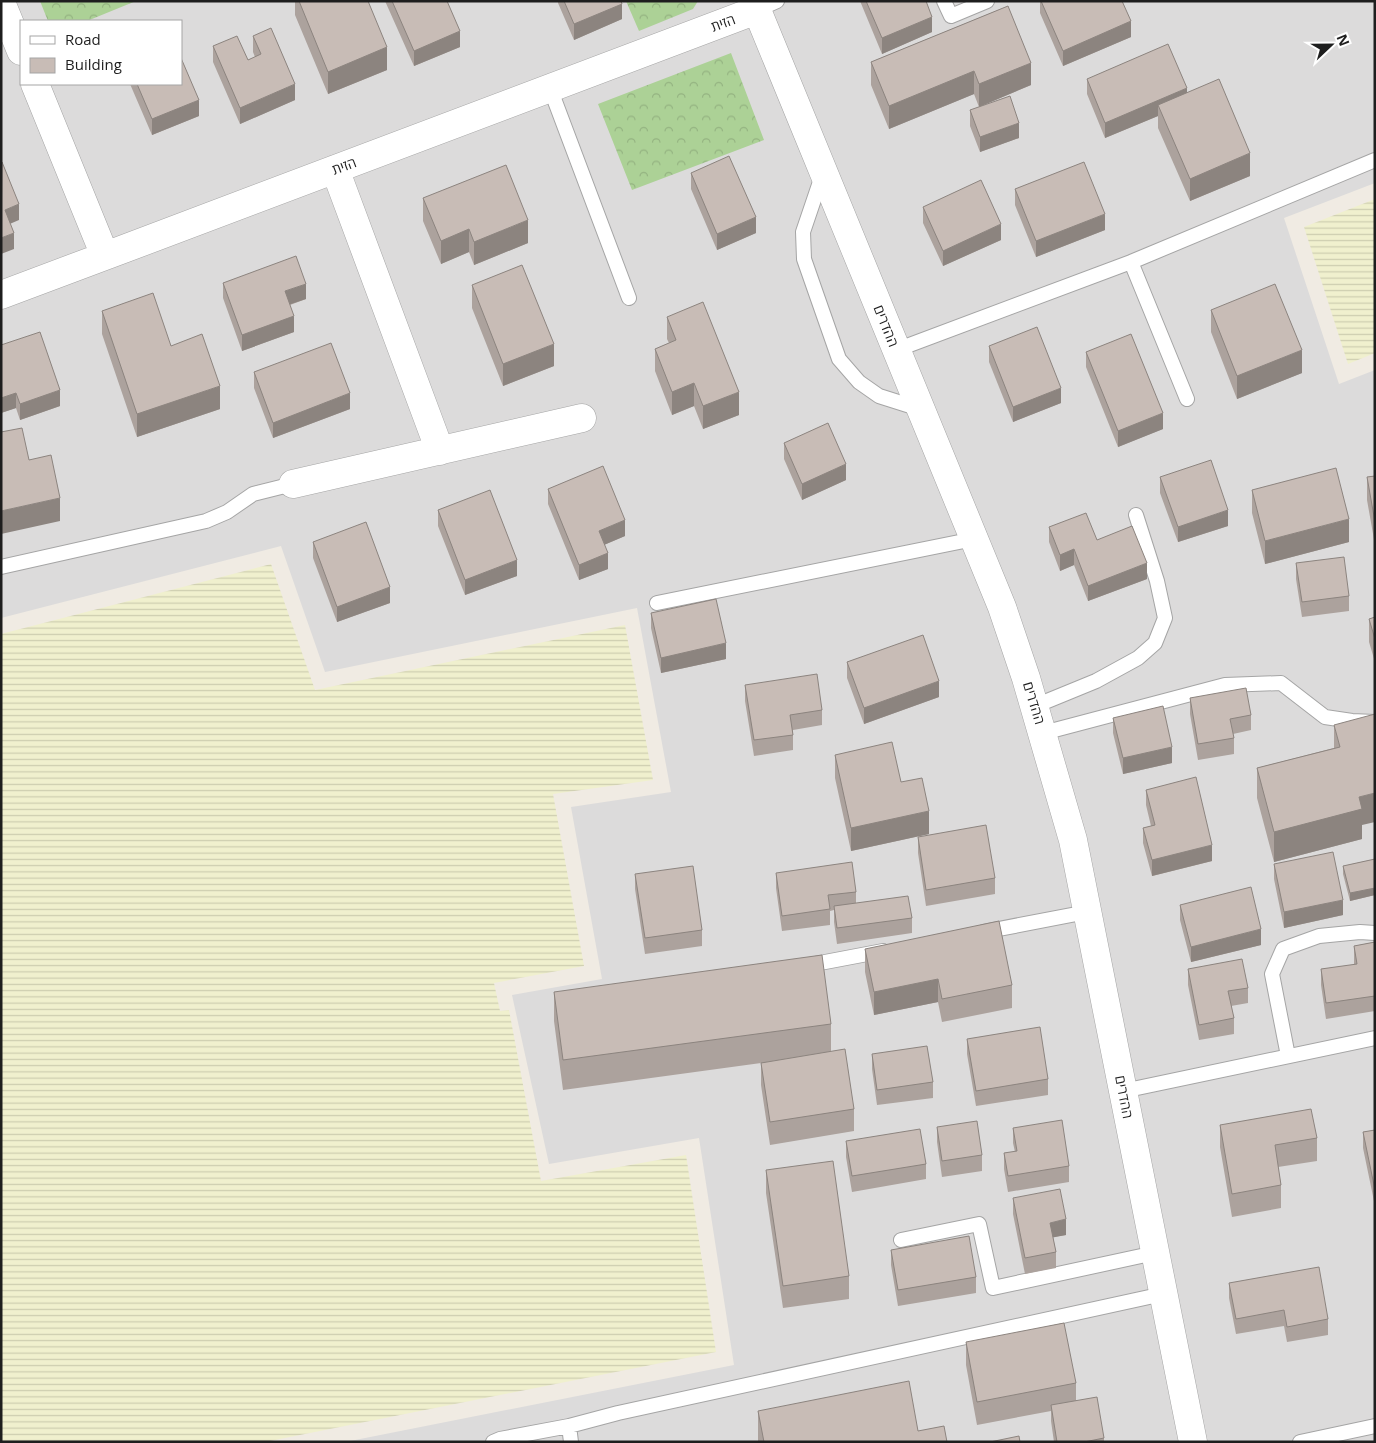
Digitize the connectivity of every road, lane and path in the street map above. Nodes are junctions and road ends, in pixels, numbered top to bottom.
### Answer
1 (944, 1) edge
2 (988, 1) edge
3 (1, 2) edge
4 (762, 4) edge
5 (20, 49) edge
6 (35, 85) edge
7 (550, 88) junction
8 (1375, 160) edge
9 (335, 170) junction
10 (823, 172) junction
11 (105, 256) junction
12 (1131, 262) junction
13 (1, 296) edge
14 (629, 298) dead end
15 (896, 350) junction
16 (1186, 399) dead end
17 (920, 409) junction
18 (582, 418) dead end
19 (440, 451) junction
20 (293, 484) joint
21 (1136, 515) dead end
22 (974, 539) junction
23 (1, 567) edge
24 (656, 603) dead end
25 (1035, 706) junction
26 (1375, 722) edge
27 (1043, 733) junction
28 (1087, 912) junction
29 (1375, 933) edge
30 (970, 934) edge
31 (891, 949) edge
32 (793, 968) edge
33 (1375, 1038) edge
34 (1288, 1056) junction
35 (1123, 1091) junction
36 (901, 1240) dead end
37 (1155, 1253) junction
38 (1163, 1294) junction
39 (570, 1426) junction
40 (1375, 1426) edge
41 (493, 1442) edge
42 (570, 1442) edge
43 (1193, 1442) edge
44 (1300, 1442) edge

1 - 2 lane
3 - 5 street
4 - 7 street, הזית
4 - 10 street, ההדרים
6 - 11 street
7 - 9 street, הזית
7 - 14 lane
8 - 12 lane
9 - 11 street, הזית
9 - 19 street
10 - 15 street, ההדרים
10 - 17 lane
11 - 13 street, הזית
12 - 15 lane
12 - 16 lane
15 - 17 street, ההדרים
17 - 22 street, ההדרים
18 - 19 street
19 - 20 street
20 - 23 lane
21 - 25 lane
22 - 24 lane
22 - 25 street, ההדרים
25 - 27 street, ההדרים
26 - 27 lane
27 - 28 street, ההדרים
28 - 30 lane
28 - 35 street, ההדרים
29 - 34 lane
31 - 32 lane
33 - 34 lane
34 - 35 lane
35 - 37 street, ההדרים
36 - 37 lane
37 - 38 street, ההדרים
38 - 39 lane
38 - 43 street, ההדרים
39 - 41 lane
39 - 42 lane
40 - 44 lane

